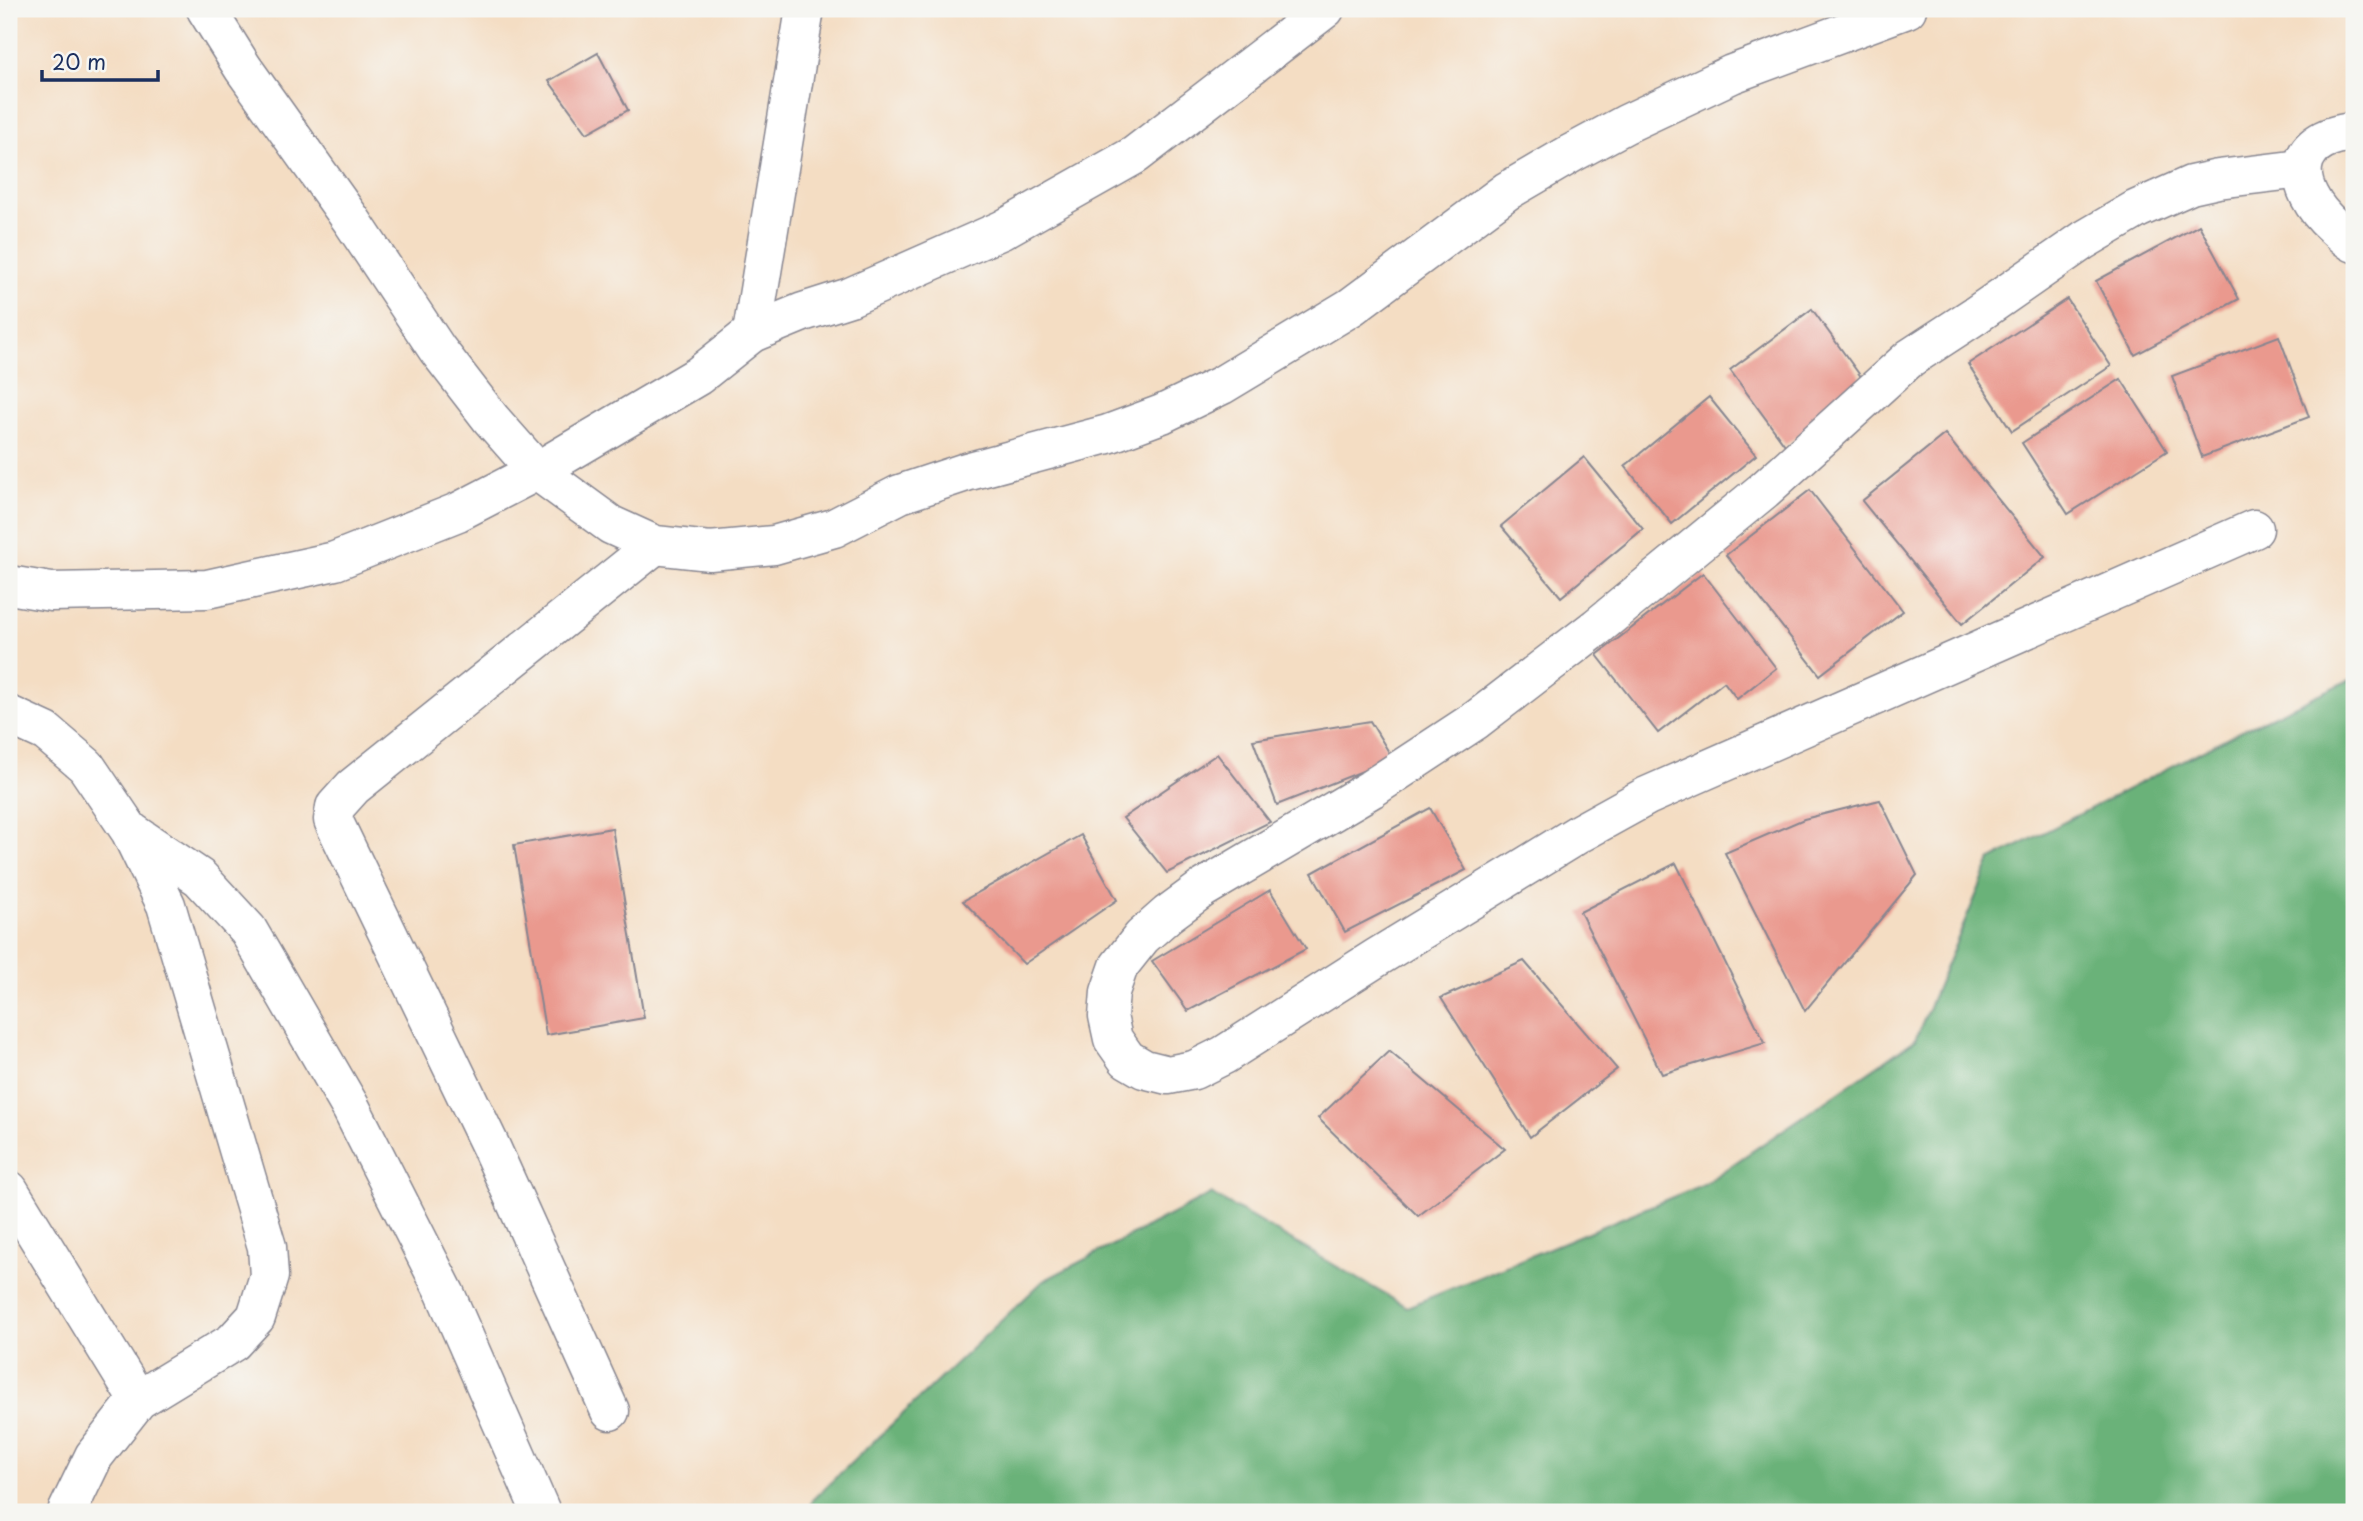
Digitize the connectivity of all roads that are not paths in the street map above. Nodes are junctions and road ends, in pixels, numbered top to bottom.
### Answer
1 (206, 9) edge
2 (805, 9) edge
3 (1325, 9) edge
4 (1907, 9) edge
5 (2354, 132) edge
6 (2302, 169) junction
7 (2354, 243) edge
8 (752, 333) junction
9 (537, 471) junction
10 (2254, 529) dead end
11 (655, 545) junction
12 (9, 585) edge
13 (9, 715) edge
14 (130, 831) junction
15 (9, 1190) edge
16 (138, 1400) junction
17 (610, 1411) dead end
18 (67, 1512) edge
19 (541, 1512) edge

1 - 9 street
2 - 8 street
3 - 8 street
4 - 11 street
5 - 6 street
6 - 7 street
6 - 10 street
8 - 9 street
9 - 11 street
9 - 12 street
11 - 17 street
13 - 14 street
14 - 16 street
14 - 19 street
15 - 16 street
16 - 18 street

